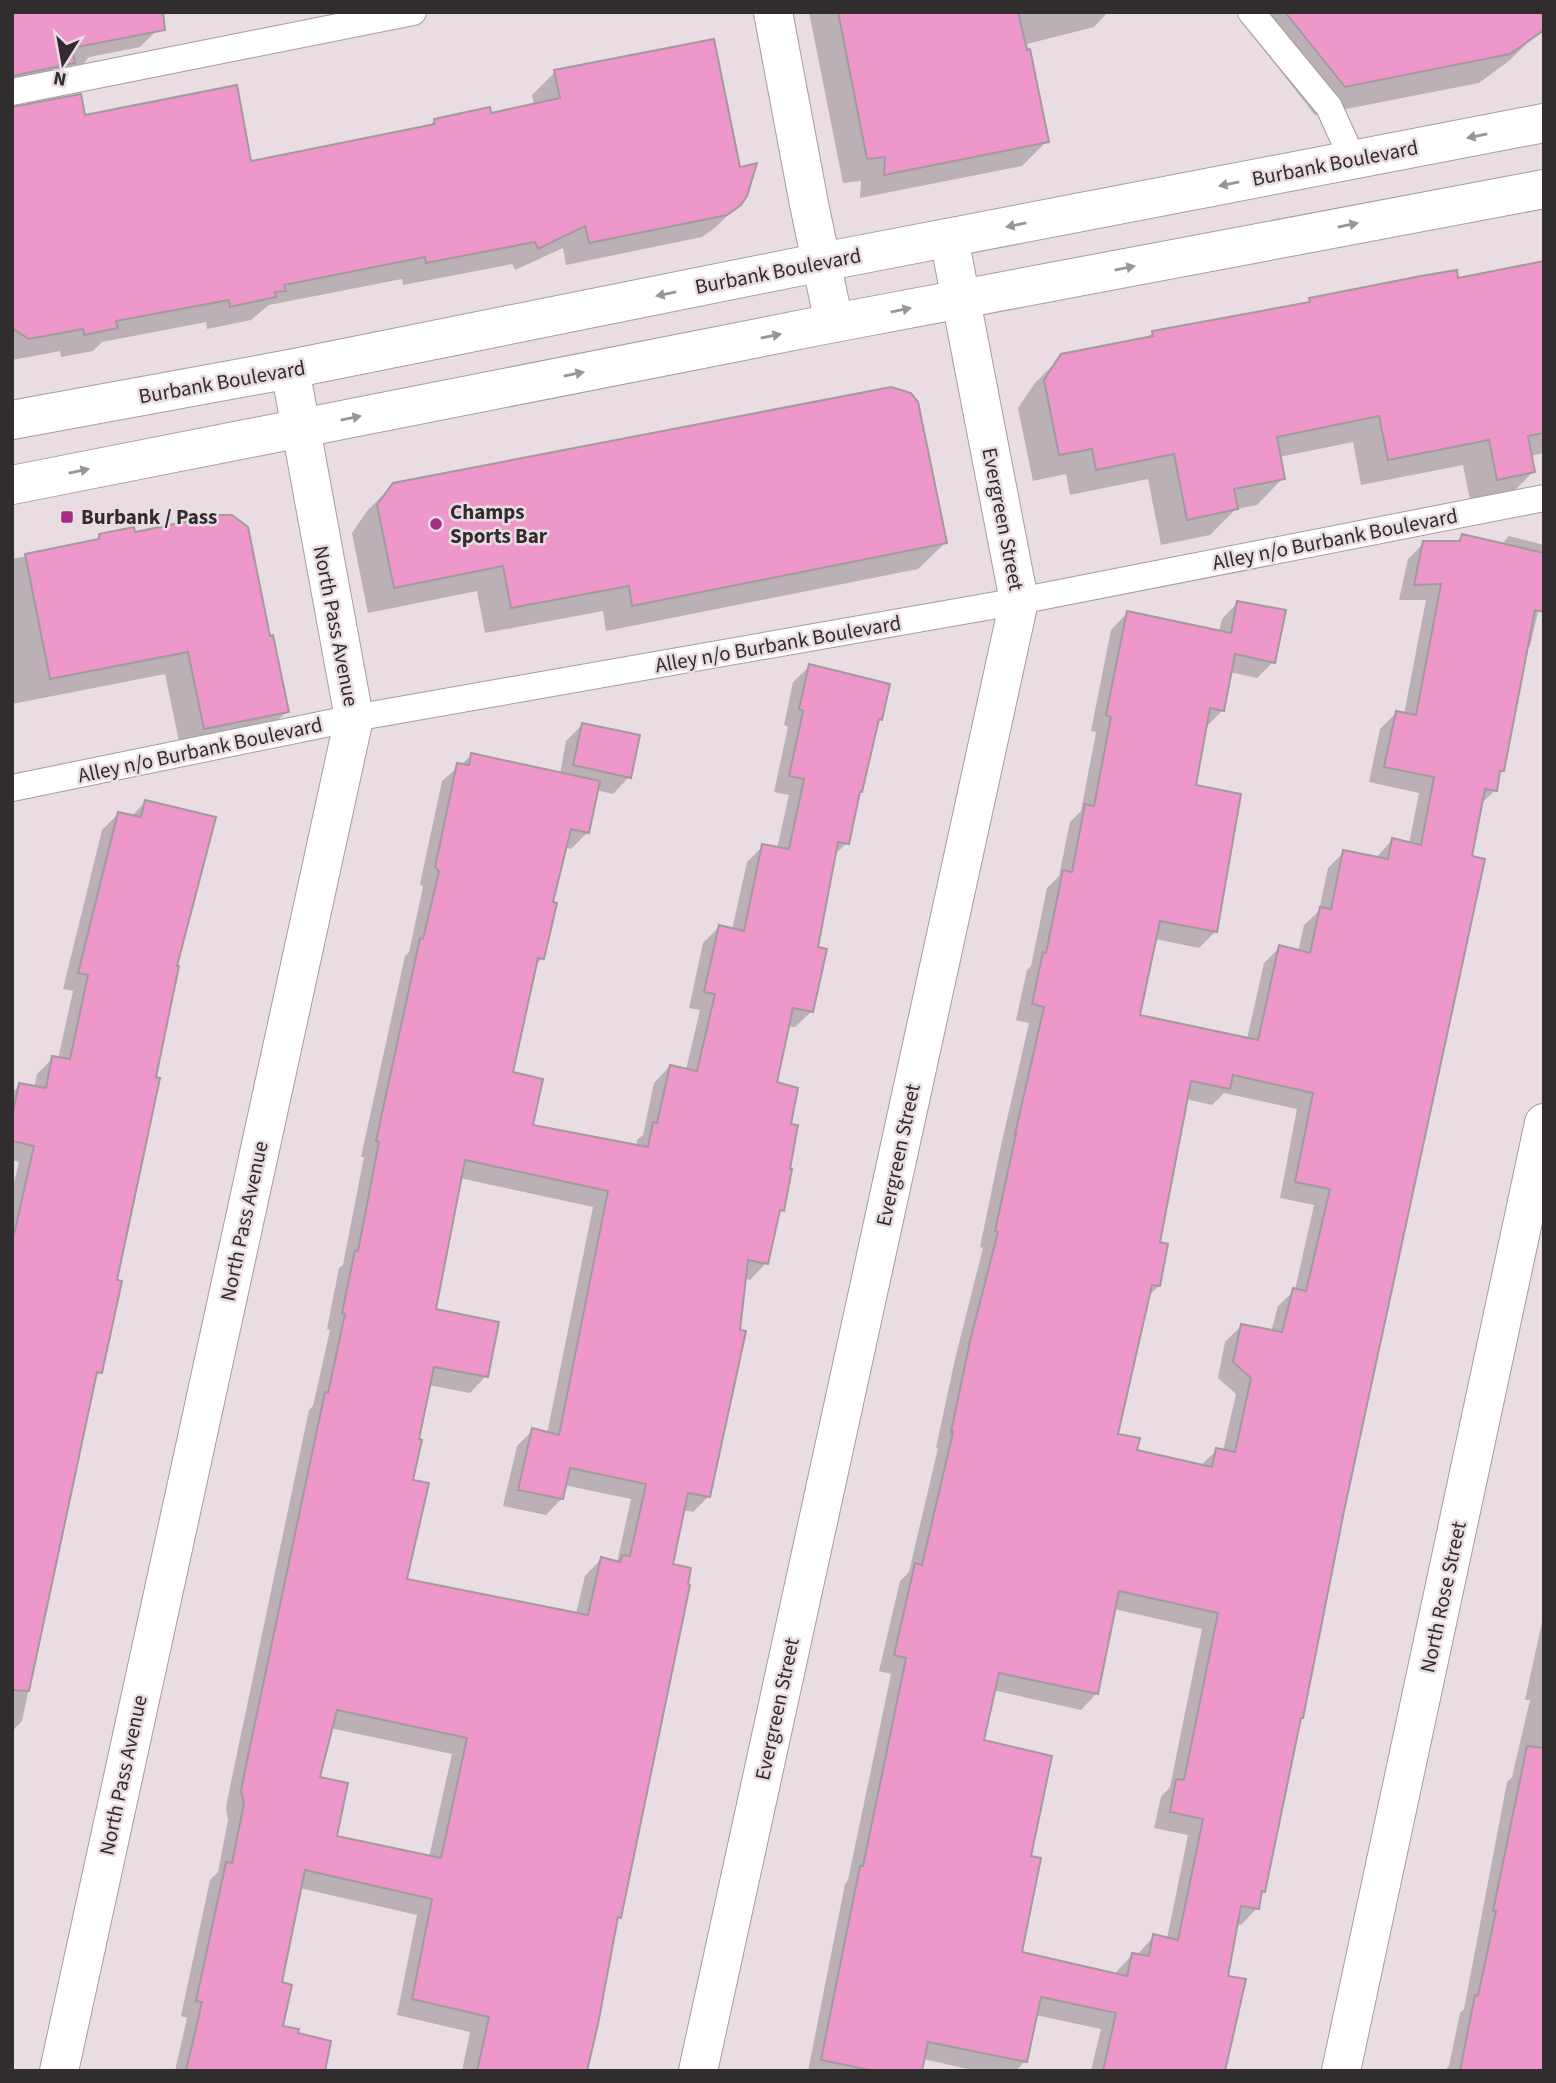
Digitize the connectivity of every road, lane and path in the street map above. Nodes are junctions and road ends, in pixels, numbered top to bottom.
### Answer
1 (412, 12) edge
2 (773, 12) edge
3 (1251, 12) edge
4 (12, 92) edge
5 (1544, 123) edge
6 (1353, 160) junction
7 (1544, 189) edge
8 (949, 238) junction
9 (822, 262) junction
10 (961, 299) junction
11 (834, 323) junction
12 (290, 369) junction
13 (12, 420) edge
14 (299, 428) junction
15 (12, 485) edge
16 (1544, 498) edge
17 (1019, 601) junction
18 (354, 718) junction
19 (12, 788) edge
20 (1544, 1123) edge
21 (59, 2071) edge
22 (698, 2071) edge
23 (1341, 2071) edge

1 - 4 lane
2 - 9 street
3 - 6 lane
5 -> 6 street, Burbank Boulevard
6 -> 8 street, Burbank Boulevard
10 -> 7 street
8 - 9 street, Burbank Boulevard
8 - 10 street, Evergreen Street
9 - 11 street
9 -> 12 street, Burbank Boulevard
11 -> 10 street
10 - 17 street, Evergreen Street
14 -> 11 street
12 - 13 street, Burbank Boulevard
12 - 14 street, North Pass Avenue
15 -> 14 street
14 - 18 street, North Pass Avenue
16 - 17 lane, Alley n/o Burbank Boulevard
17 - 18 lane, Alley n/o Burbank Boulevard
17 - 22 street, Evergreen Street
18 - 19 lane, Alley n/o Burbank Boulevard
18 - 21 street, North Pass Avenue
20 - 23 street, North Rose Street

